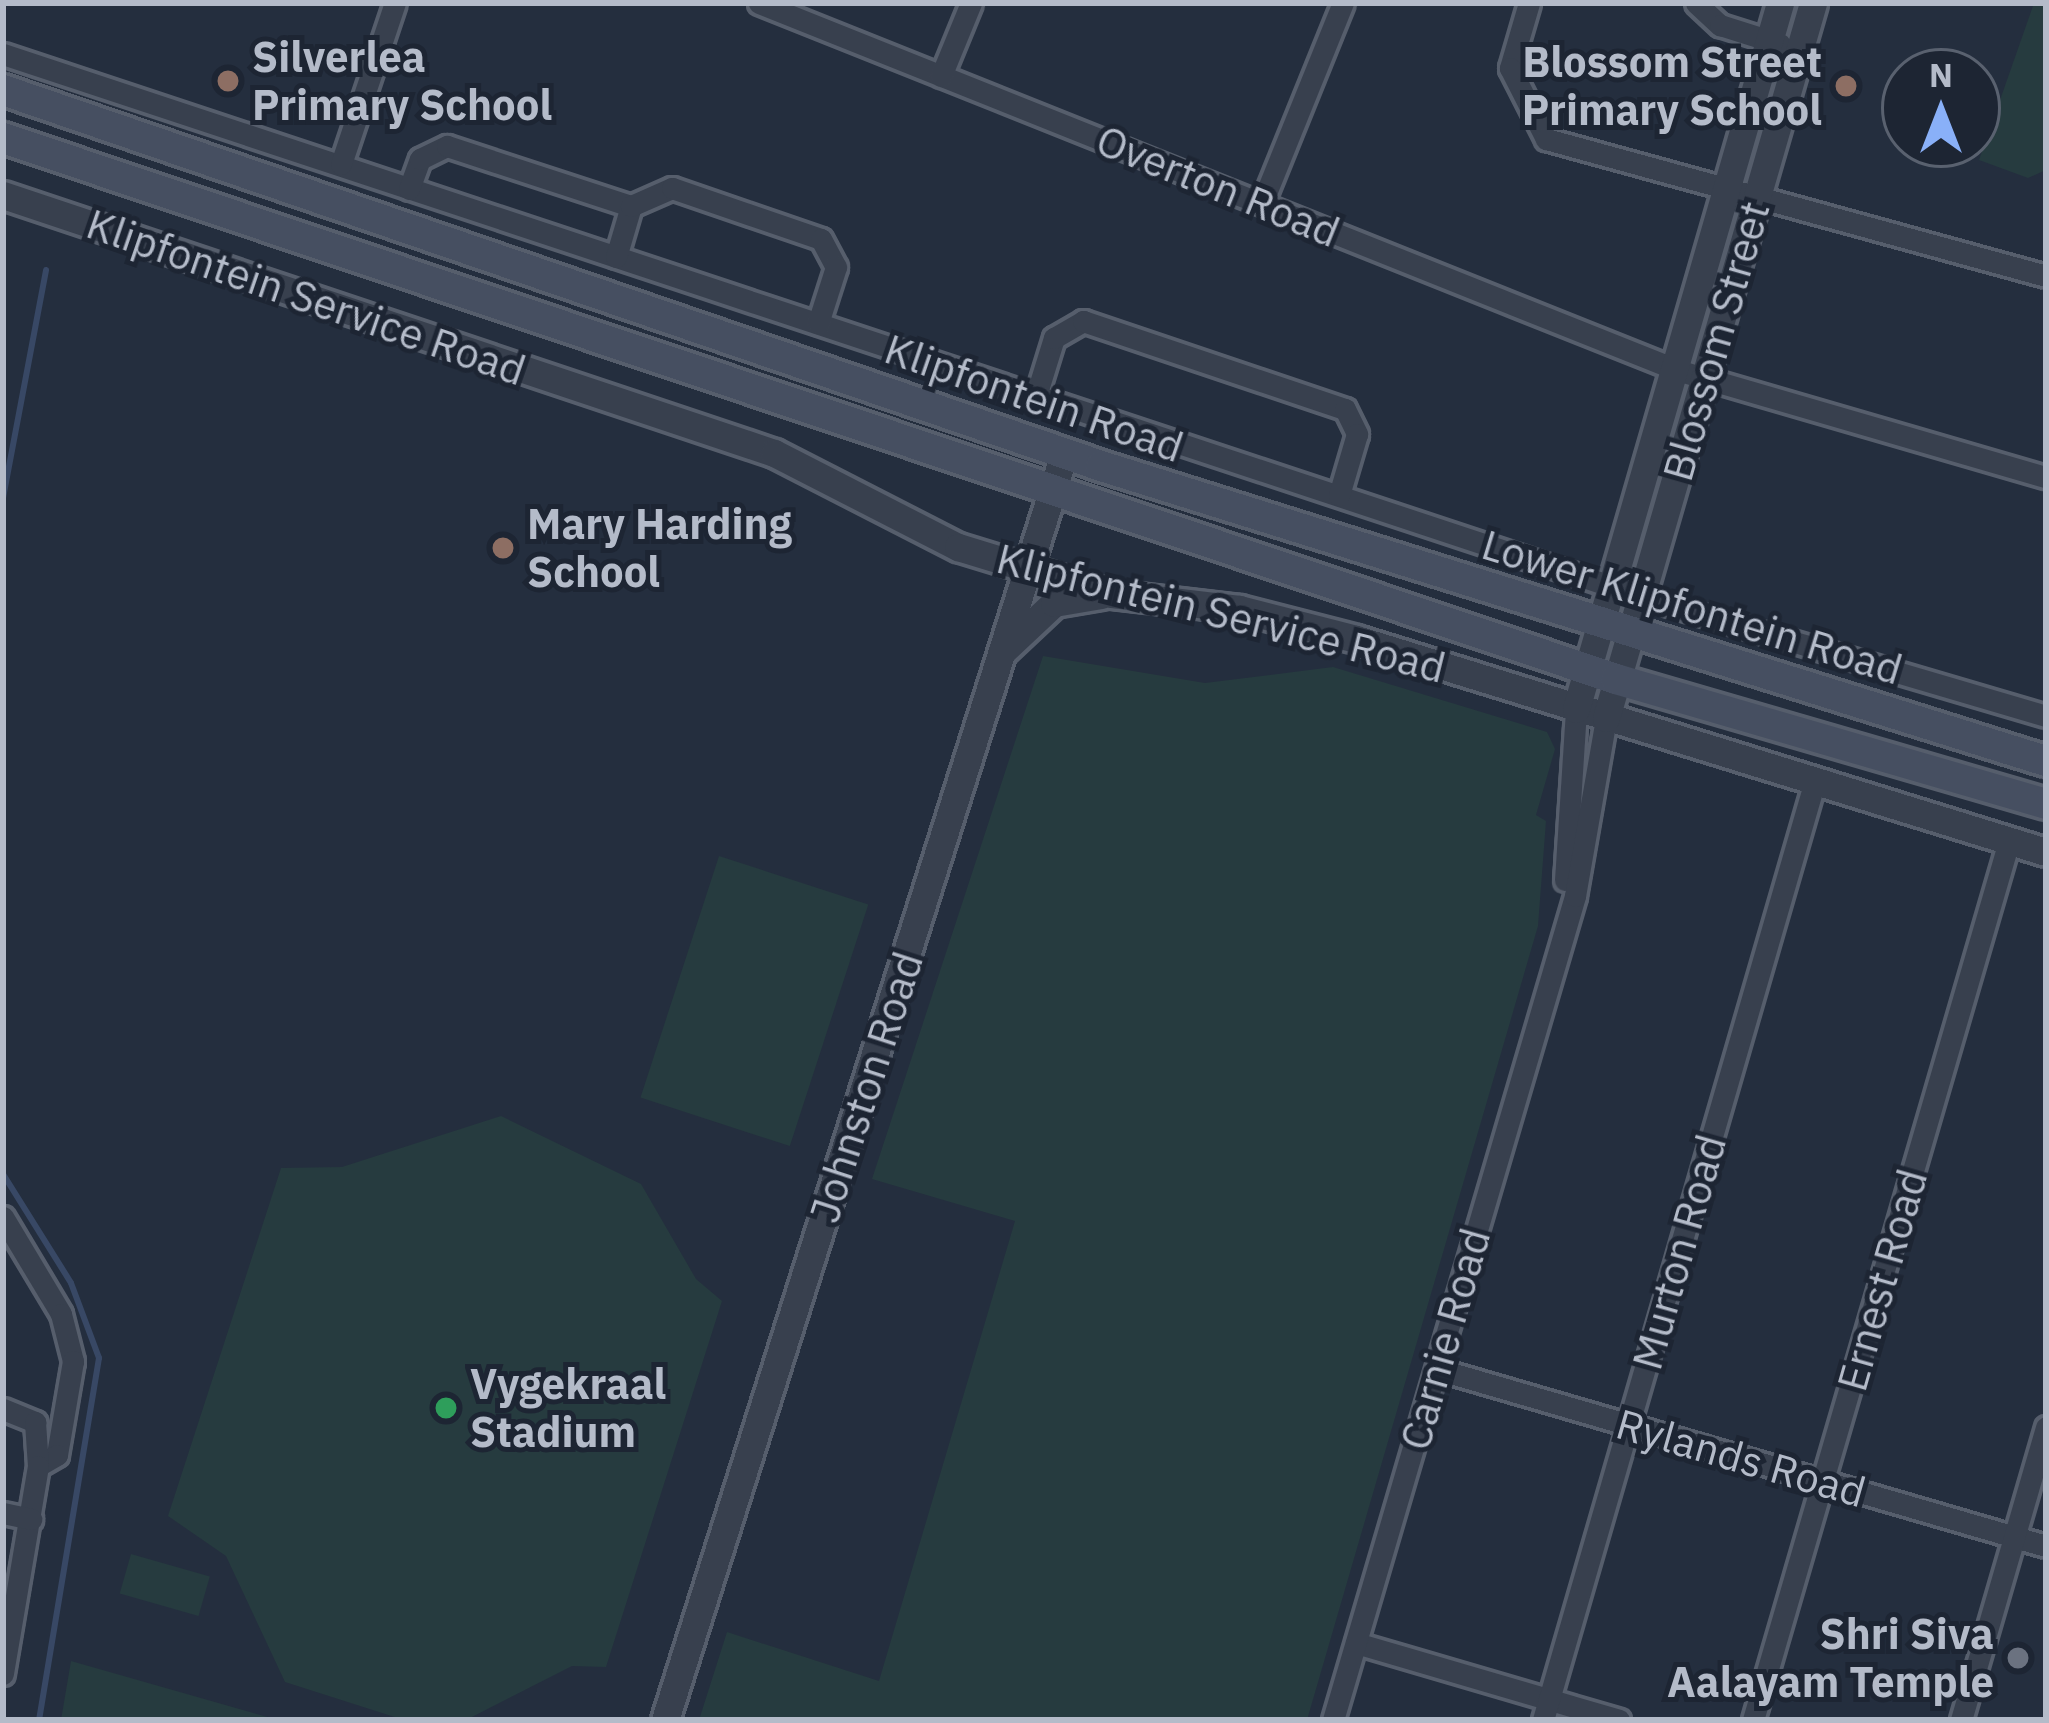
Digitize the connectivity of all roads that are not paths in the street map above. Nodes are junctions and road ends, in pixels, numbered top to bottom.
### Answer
1 (394, 3) edge
2 (759, 3) edge
3 (971, 3) edge
4 (1343, 3) edge
5 (1529, 3) edge
6 (1696, 3) edge
7 (1780, 3) edge
8 (1813, 3) edge
9 (1770, 41) junction
10 (1798, 49) junction
11 (3, 54) edge
12 (941, 76) junction
13 (3, 90) edge
14 (3, 138) edge
15 (341, 164) junction
16 (409, 188) junction
17 (3, 195) edge
18 (1743, 195) junction
19 (1262, 203) junction
20 (631, 206) junction
21 (616, 257) junction
22 (2046, 276) edge
23 (818, 323) junction
24 (1677, 370) junction
25 (1706, 379) junction
26 (1036, 396) junction
27 (1064, 454) junction
28 (2046, 477) edge
29 (1051, 493) junction
30 (1339, 495) junction
31 (1026, 569) junction
32 (1614, 585) junction
33 (1112, 594) junction
34 (1642, 594) junction
35 (1615, 633) junction
36 (999, 656) junction
37 (1602, 674) junction
38 (1576, 709) junction
39 (2046, 716) edge
40 (1606, 718) junction
41 (2046, 761) edge
42 (1814, 784) junction
43 (2046, 804) edge
44 (2009, 841) junction
45 (2046, 852) edge
46 (1553, 958) junction
47 (3, 1217) edge
48 (1437, 1370) junction
49 (3, 1409) edge
50 (1629, 1426) junction
51 (2046, 1427) edge
52 (38, 1466) junction
53 (1823, 1482) junction
54 (3, 1513) edge
55 (32, 1519) junction
56 (2014, 1538) junction
57 (2046, 1546) edge
58 (7, 1625) edge
59 (1356, 1643) junction
60 (3, 1674) edge
61 (1546, 1709) edge
62 (665, 1720) edge
63 (1333, 1720) edge
64 (1619, 1720) edge
65 (1754, 1720) edge
66 (1961, 1720) edge

1 - 15 street
2 - 12 street, Overton Road
3 - 12 street
4 - 19 street
5 - 18 street
6 - 9 street
7 - 9 street, Blossom Street
8 - 10 street, Blossom Street
9 - 10 street
9 - 18 street, Blossom Street
10 - 18 street, Blossom Street
11 - 15 street, Lower Klipfontein Road
12 - 19 street, Overton Road
13 - 27 main road, Klipfontein Road
14 - 29 main road, Klipfontein Road
15 - 16 street, Lower Klipfontein Road
16 - 20 street
16 - 21 street, Lower Klipfontein Road
17 - 31 street, Klipfontein Service Road
18 - 22 street
18 - 24 street, Blossom Street
18 - 25 street, Blossom Street
19 - 24 street, Overton Road
20 - 21 street
20 - 23 street
21 - 23 street, Lower Klipfontein Road
23 - 26 street, Lower Klipfontein Road
24 - 25 street, Overton Road
24 - 32 street, Blossom Street
25 - 28 street, Overton Road
25 - 34 street, Blossom Street
26 - 30 street, Lower Klipfontein Road
26 - 30 street
27 - 29 street, Johnston Road
27 - 35 main road, Klipfontein Road
29 - 31 street, Johnston Road
29 - 37 main road, Klipfontein Road
30 - 32 street, Lower Klipfontein Road
31 - 33 street, Klipfontein Service Road
31 - 36 street, Johnston Road
32 - 34 street, Lower Klipfontein Road
32 - 35 street, Blossom Street
33 - 36 street
33 - 38 street, Klipfontein Service Road
34 - 35 street, Blossom Street
34 - 39 street, Lower Klipfontein Road
35 - 37 street, Blossom Street
35 - 41 main road, Klipfontein Road
36 - 62 street, Johnston Road
37 - 38 street, Carnie Road
37 - 40 street, Carnie Road
37 - 43 main road, Klipfontein Road
38 - 40 street, Klipfontein Service Road
38 - 46 street, Carnie Road
40 - 42 street, Klipfontein Service Road
40 - 46 street, Carnie Road
42 - 44 street, Klipfontein Service Road
42 - 50 street, Murton Road
44 - 45 street, Klipfontein Service Road
44 - 53 street, Ernest Road
46 - 48 street, Carnie Road
47 - 52 street
48 - 50 street, Rylands Road
48 - 59 street, Carnie Road
49 - 52 street
50 - 53 street, Rylands Road
50 - 61 street, Murton Road
51 - 56 street
52 - 55 street
53 - 56 street, Rylands Road
53 - 65 street, Ernest Road
54 - 55 street
55 - 58 street
56 - 57 street, Rylands Road
56 - 66 street
58 - 60 street
59 - 61 street
59 - 63 street, Carnie Road
61 - 64 street

